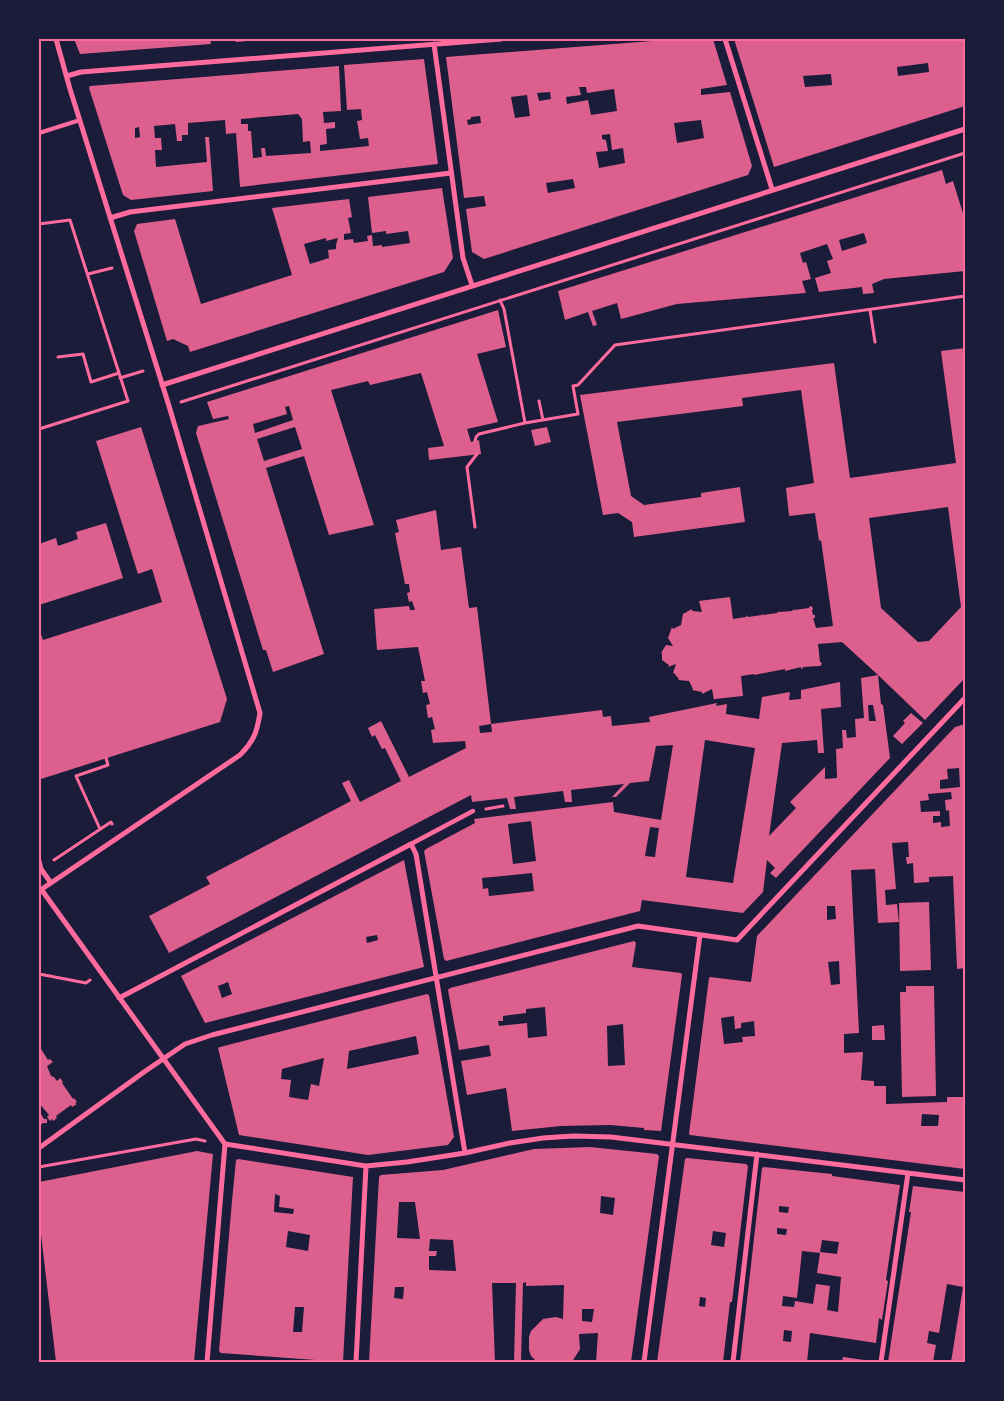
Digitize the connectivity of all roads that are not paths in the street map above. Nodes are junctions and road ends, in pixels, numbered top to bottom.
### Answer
1 (56, 39) edge
2 (501, 39) edge
3 (725, 39) edge
4 (434, 44) junction
5 (67, 76) junction
6 (80, 120) junction
7 (965, 129) edge
8 (39, 132) edge
9 (451, 172) junction
10 (772, 189) junction
11 (110, 218) junction
12 (472, 285) junction
13 (162, 385) junction
14 (965, 698) edge
15 (473, 811) dead end
16 (411, 844) junction
17 (39, 861) edge
18 (51, 883) junction
19 (40, 890) edge
20 (700, 935) junction
21 (436, 978) junction
22 (119, 998) junction
23 (163, 1058) junction
24 (225, 1144) junction
25 (674, 1144) junction
26 (39, 1148) edge
27 (465, 1153) junction
28 (757, 1154) junction
29 (366, 1166) junction
30 (908, 1173) junction
31 (965, 1180) edge
32 (207, 1362) edge
33 (356, 1362) edge
34 (644, 1362) edge
35 (733, 1362) edge
36 (881, 1362) edge

1 - 5 street
2 - 4 street
3 - 10 street
4 - 5 street
4 - 9 street
5 - 6 street
6 - 8 lane
6 - 11 street
7 - 10 street
9 - 11 street
9 - 12 street
10 - 12 street
11 - 13 street
12 - 13 street
13 - 18 street
14 - 20 street
15 - 16 street
16 - 21 street
16 - 22 street
17 - 18 street
18 - 19 street
19 - 22 street
20 - 21 street
20 - 25 street
21 - 23 street
21 - 27 street
22 - 23 street
23 - 24 street
23 - 26 street
24 - 29 street
24 - 32 street
25 - 27 street
25 - 28 street
25 - 34 street
27 - 29 street
28 - 30 street
28 - 35 street
29 - 33 street
30 - 31 street
30 - 36 street

